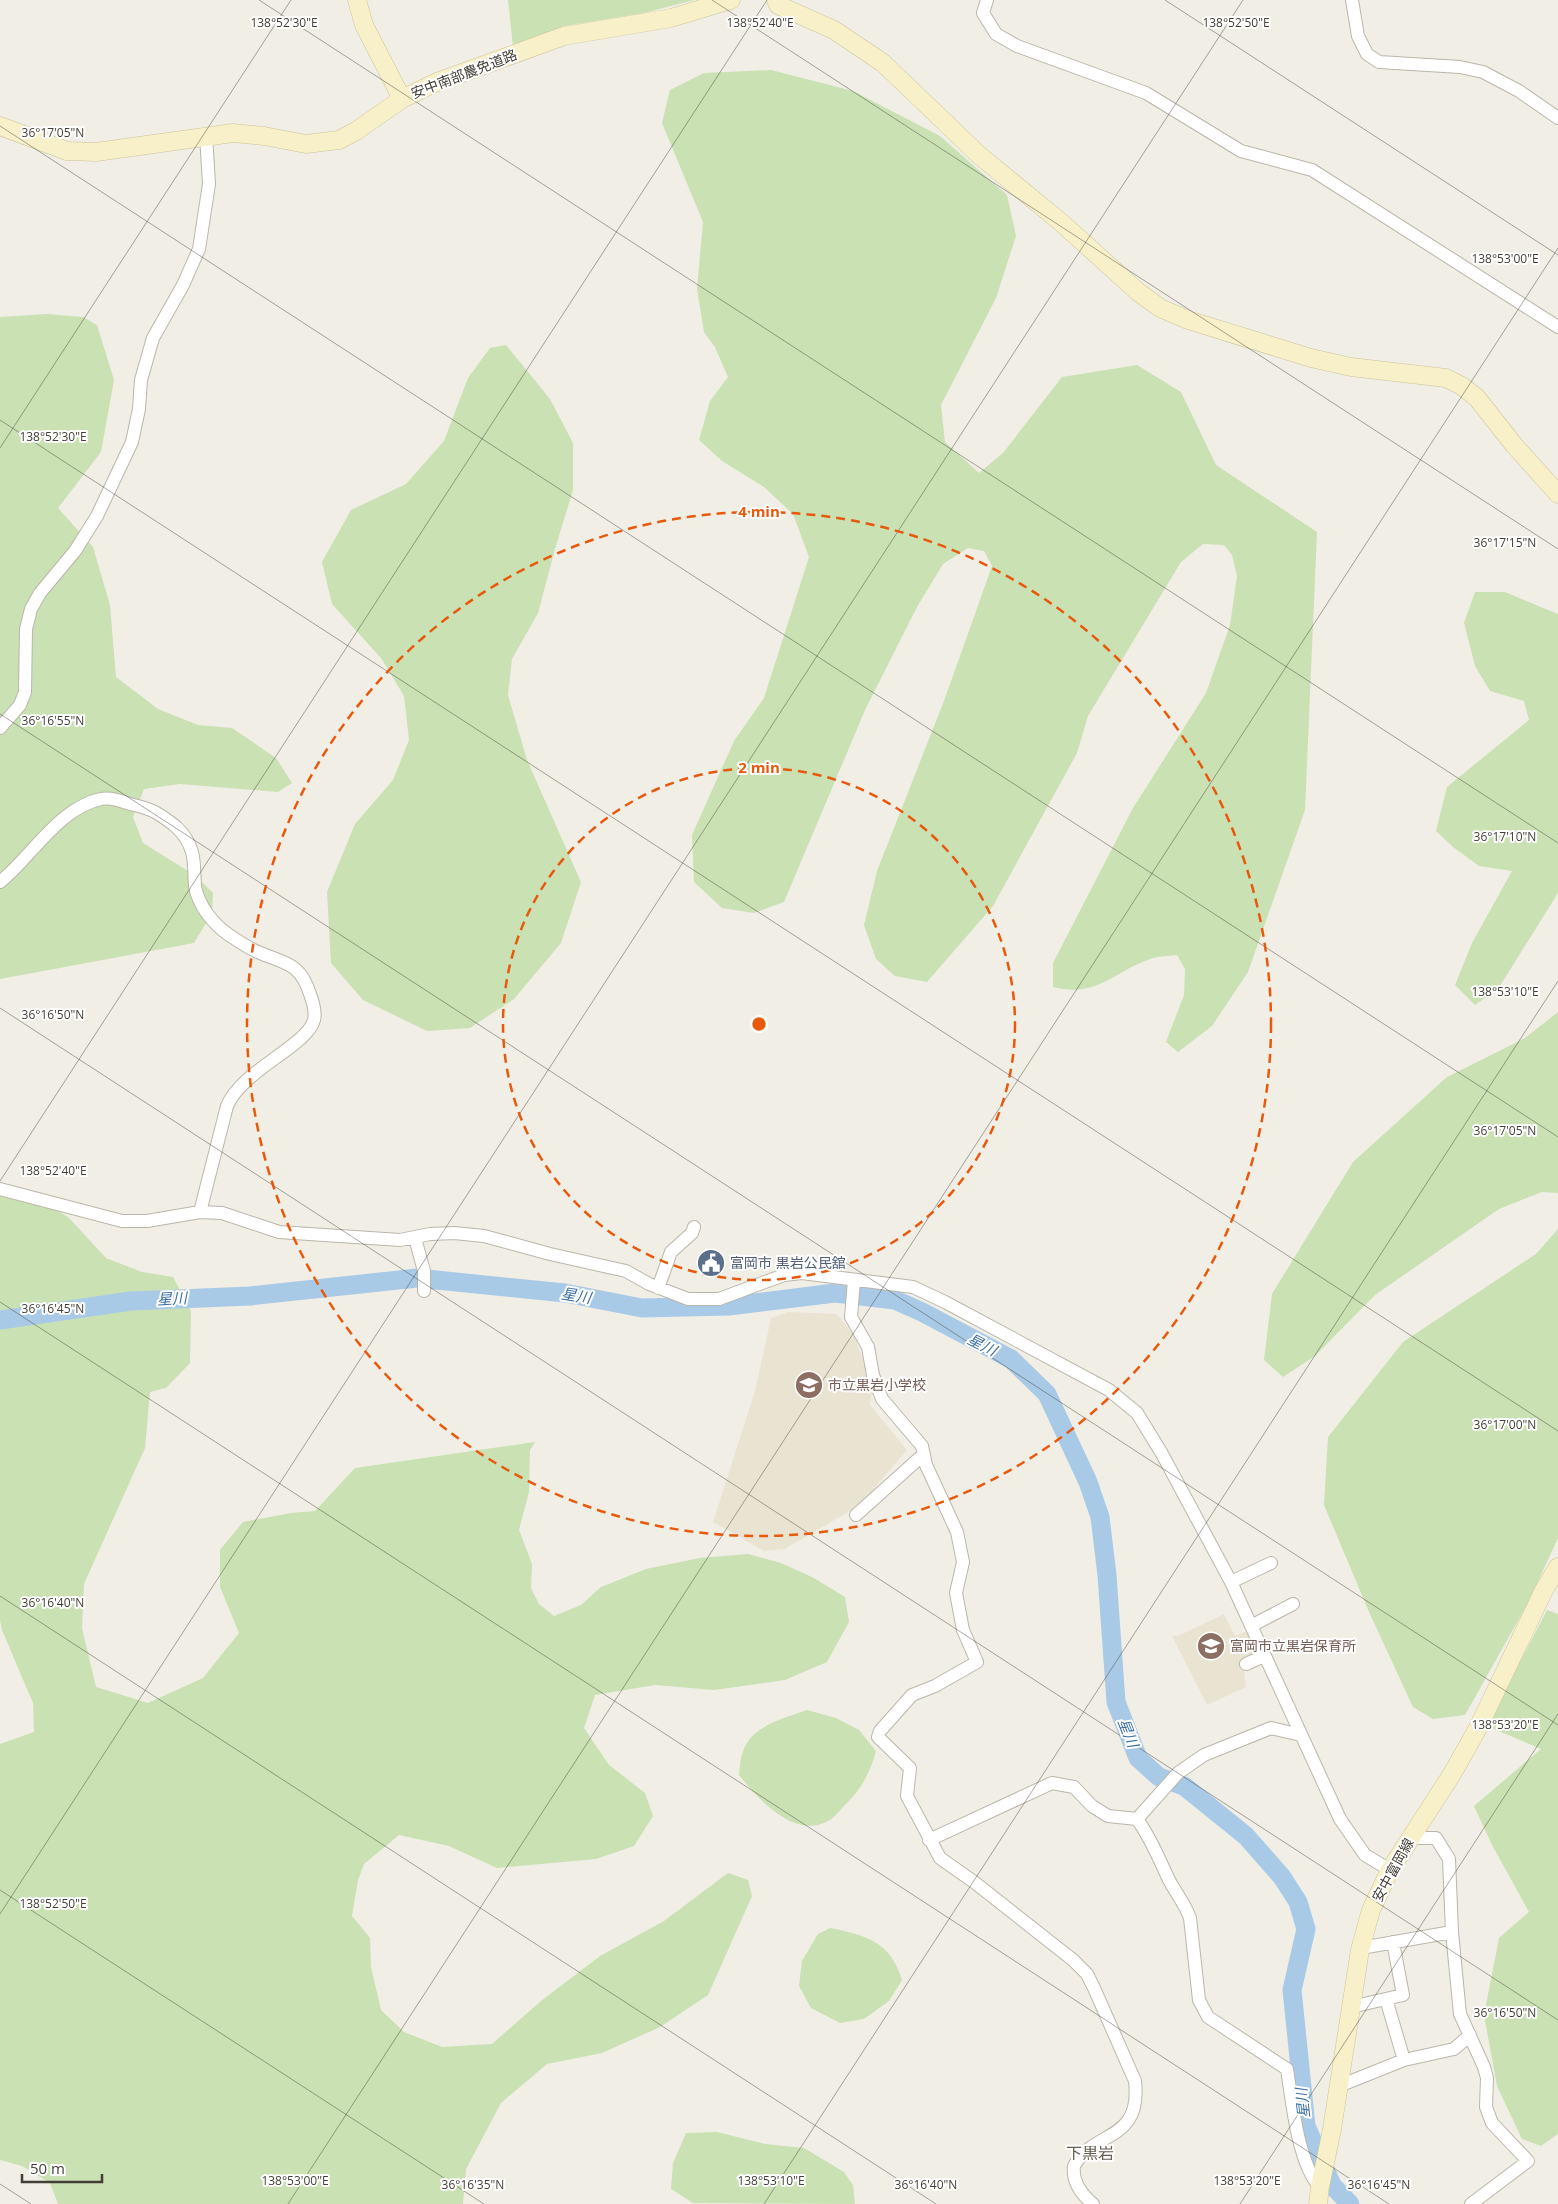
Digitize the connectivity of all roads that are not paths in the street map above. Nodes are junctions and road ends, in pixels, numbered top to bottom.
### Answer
1 (358, 0) edge
2 (731, 0) edge
3 (776, 0) edge
4 (987, 0) edge
5 (1352, 0) edge
6 (402, 99) junction
7 (1558, 118) edge
8 (0, 126) edge
9 (206, 135) junction
10 (1558, 327) edge
11 (1558, 494) edge
12 (0, 728) edge
13 (0, 882) edge
14 (0, 1189) edge
15 (200, 1212) junction
16 (694, 1227) dead end
17 (415, 1238) junction
18 (853, 1282) junction
19 (658, 1288) junction
20 (424, 1291) dead end
21 (924, 1454) junction
22 (856, 1516) dead end
23 (1271, 1563) dead end
24 (1558, 1567) edge
25 (1231, 1582) junction
26 (1292, 1604) dead end
27 (1251, 1626) junction
28 (1264, 1656) junction
29 (1246, 1664) dead end
30 (1301, 1735) junction
31 (1137, 1819) junction
32 (1410, 1838) junction
33 (929, 1840) junction
34 (1390, 1870) junction
35 (1452, 1932) junction
36 (1393, 1942) junction
37 (1361, 1948) junction
38 (1386, 1999) junction
39 (1352, 2007) junction
40 (1470, 2036) junction
41 (1404, 2060) junction
42 (1339, 2086) junction
43 (1320, 2191) edge
44 (1093, 2204) edge
45 (1471, 2204) edge

1 - 6 street
2 - 6 street, 安中南部農免道路
3 - 11 street
4 - 10 street
5 - 7 street
6 - 9 street, 安中南部農免道路
8 - 9 street, 安中南部農免道路
9 - 12 street
13 - 15 street
14 - 15 street
15 - 17 street
16 - 19 street
17 - 19 street
17 - 20 street
18 - 19 street
18 - 21 street
18 - 25 street
21 - 22 street
21 - 33 street
23 - 25 street
24 - 32 street, 安中富岡線
25 - 27 street
26 - 27 street
27 - 28 street
28 - 29 street
28 - 30 street
30 - 31 street
30 - 34 street
31 - 33 street
31 - 43 street
32 - 34 street, 安中富岡線
32 - 35 street
33 - 44 street
34 - 37 street, 安中富岡線
35 - 36 street
35 - 40 street
36 - 37 street
36 - 38 street
37 - 39 street, 安中富岡線
38 - 39 street
38 - 41 street
39 - 42 street, 安中富岡線
40 - 41 street
40 - 45 street
41 - 42 street
42 - 43 street, 安中富岡線

